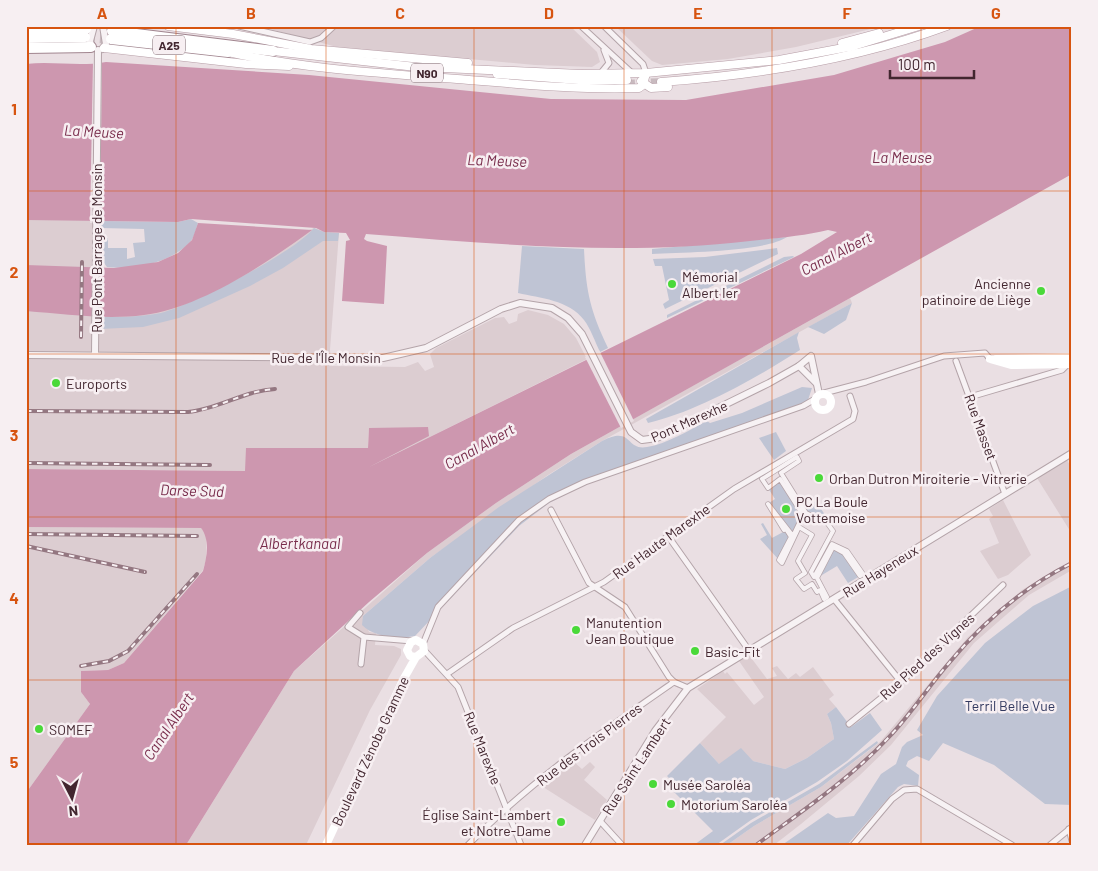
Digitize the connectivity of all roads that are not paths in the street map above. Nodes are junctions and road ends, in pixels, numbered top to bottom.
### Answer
1 (168, 26) edge
2 (239, 26) edge
3 (581, 26) edge
4 (604, 26) edge
5 (903, 26) edge
6 (919, 26) edge
7 (947, 26) edge
8 (334, 27) edge
9 (26, 30) edge
10 (90, 32) edge
11 (107, 33) edge
12 (26, 38) edge
13 (601, 45) junction
14 (854, 46) junction
15 (26, 48) edge
16 (98, 51) junction
17 (273, 51) joint
18 (228, 52) junction
19 (759, 61) junction
20 (822, 61) junction
21 (341, 68) junction
22 (421, 68) junction
23 (517, 70) junction
24 (646, 73) junction
25 (600, 74) junction
26 (629, 79) junction
27 (644, 82) junction
28 (591, 352) joint
29 (26, 355) edge
30 (95, 355) junction
31 (990, 360) joint
32 (956, 361) dead end
33 (1070, 361) edge
34 (800, 366) junction
35 (816, 383) junction
36 (819, 395) junction
37 (850, 396) dead end
38 (970, 397) junction
39 (1072, 453) edge
40 (1005, 494) junction
41 (551, 510) dead end
42 (668, 536) junction
43 (1003, 585) dead end
44 (594, 588) junction
45 (824, 599) joint
46 (834, 599) junction
47 (360, 613) dead end
48 (364, 637) junction
49 (410, 644) junction
50 (748, 649) junction
51 (421, 652) junction
52 (360, 664) dead end
53 (447, 674) junction
54 (674, 682) junction
55 (901, 682) junction
56 (688, 688) junction
57 (849, 724) dead end
58 (506, 807) junction
59 (600, 821) junction
60 (1071, 828) edge
61 (1072, 841) edge
62 (326, 845) edge
63 (468, 845) edge
64 (521, 845) edge
65 (585, 845) edge
66 (622, 845) edge
67 (854, 845) edge
68 (1012, 845) edge
69 (1050, 845) edge

1 - 23 main road, N90
2 - 8 street
3 - 13 street
4 - 24 street
5 - 19 main road
6 - 14 main road
7 - 20 main road
9 - 10 highway
10 - 11 street
10 - 12 highway
10 - 16 street
11 - 16 street
11 - 17 highway, A25
11 - 18 highway, A25
13 - 25 street
13 - 26 street
14 - 19 main road
14 - 20 main road
15 - 16 highway
16 - 21 main road, N90
16 - 30 street, Rue Pont Barrage de Monsin
17 - 22 main road, N90
18 - 21 main road, N90
18 - 26 main road, N90
19 - 24 main road
20 - 27 main road
21 - 27 main road, N90
22 - 23 main road
22 - 26 main road, N90
23 - 25 main road
24 - 26 main road
24 - 27 main road
25 - 26 main road
26 - 27 main road
28 - 30 street, Rue de l'Île Monsin
28 - 34 street, Pont Marexhe
29 - 30 street, Rue de l'Île Monsin
31 - 33 main road
31 - 36 street
32 - 38 street, Rue Masset
33 - 38 street
34 - 35 street
34 - 35 street, Pont Marexhe
35 - 36 street
36 - 51 street
37 - 42 street, Rue Haute Marexhe
38 - 40 street, Rue Masset
39 - 40 street, Rue Hayeneux
40 - 46 street, Rue Hayeneux
41 - 44 street
42 - 44 street, Rue Haute Marexhe
42 - 50 street
43 - 55 street, Rue Pied des Vignes
44 - 53 street, Rue Haute Marexhe
44 - 54 street
45 - 45 street
46 - 50 street, Rue Hayeneux
46 - 55 street
47 - 48 street
48 - 49 street
48 - 52 street
49 - 51 main road
49 - 51 main road
50 - 56 street, Rue Hayeneux
51 - 53 street, Rue Marexhe
51 - 62 main road, Boulevard Zénobe Gramme
53 - 58 street, Rue Marexhe
54 - 56 street
54 - 58 street, Rue des Trois Pierres
55 - 57 street, Rue Pied des Vignes
56 - 59 street, Rue Saint Lambert
58 - 63 street, Rue des Trois Pierres
58 - 64 street, Rue Marexhe
59 - 65 street, Rue Saint Lambert
59 - 66 street
60 - 61 street
60 - 69 street
67 - 68 street

